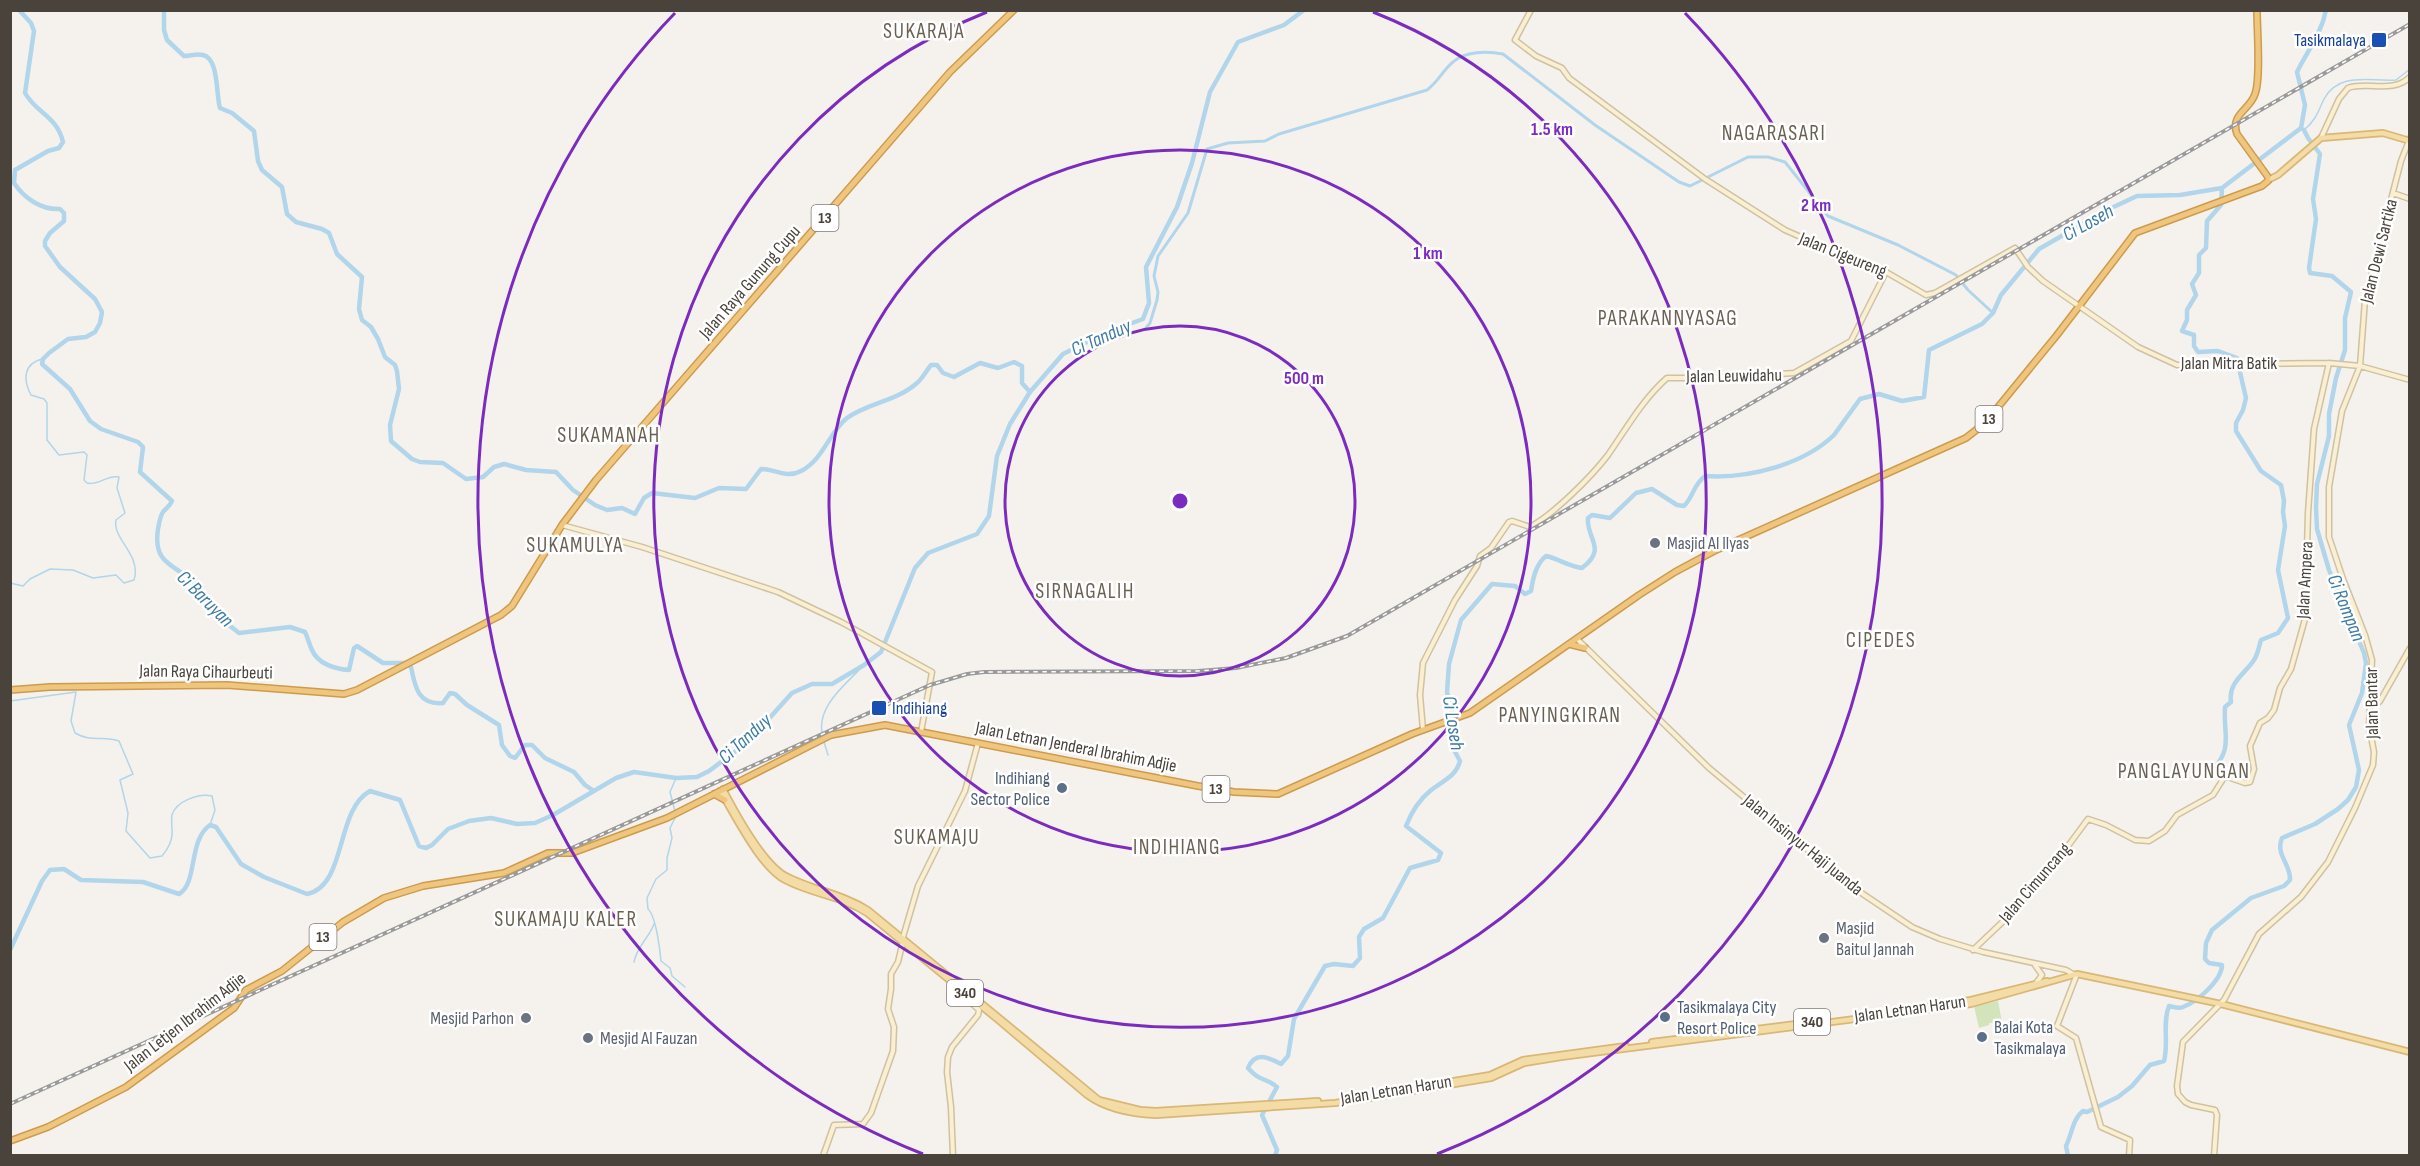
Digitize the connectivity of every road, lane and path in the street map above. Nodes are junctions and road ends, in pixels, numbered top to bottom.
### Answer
1 (1014, 10) edge
2 (1531, 10) edge
3 (2257, 10) edge
4 (2409, 78) edge
5 (2321, 138) junction
6 (2409, 140) edge
7 (2266, 180) junction
8 (2392, 193) junction
9 (2409, 199) edge
10 (1886, 272) junction
11 (1952, 284) joint
12 (2079, 306) junction
13 (2326, 363) junction
14 (2360, 366) junction
15 (2409, 380) edge
16 (562, 525) junction
17 (1587, 633) junction
18 (1576, 639) junction
19 (1569, 644) junction
20 (1585, 648) junction
21 (2409, 648) edge
22 (2407, 658) edge
23 (10, 690) edge
24 (2371, 704) junction
25 (1423, 730) junction
26 (921, 732) junction
27 (978, 743) junction
28 (729, 786) junction
29 (719, 791) junction
30 (726, 799) junction
31 (2096, 821) joint
32 (903, 939) junction
33 (1973, 950) junction
34 (2033, 964) junction
35 (2075, 974) junction
36 (2060, 978) junction
37 (2036, 984) junction
38 (957, 985) junction
39 (1998, 996) junction
40 (2221, 1004) junction
41 (1869, 1017) junction
42 (1748, 1032) junction
43 (2409, 1052) edge
44 (10, 1141) edge
45 (823, 1155) edge
46 (953, 1155) edge
47 (2129, 1155) edge
48 (2214, 1155) edge

1 - 16 highway, Jalan Raya Gunung Cupu / 13
2 - 10 street, Jalan Cigeureng
3 - 7 highway
4 - 5 street
5 - 6 main road
5 - 7 main road
6 - 8 street, Jalan Dewi Sartika
7 - 12 highway, 13
8 - 9 street
8 - 14 street, Jalan Dewi Sartika
10 - 11 street, Jalan Cigeureng
10 - 25 street, Jalan Leuwidahu
11 - 12 street, Jalan Mitra Batik
12 - 13 street, Jalan Mitra Batik
12 - 17 highway, 13
13 - 14 street, Jalan Mitra Batik
13 - 31 street, Jalan Ampera
14 - 15 street, Jalan Mitra Batik
14 - 24 street, Jalan Bantar
16 - 23 highway, Jalan Raya Cihaurbeuti / 13
16 - 26 street
17 - 18 highway, 13
17 - 20 highway
18 - 19 highway, 13
18 - 20 street, Jalan Insinyur Haji Juanda
19 - 20 highway
19 - 25 highway, 13
20 - 33 street, Jalan Insinyur Haji Juanda
21 - 22 street
22 - 24 street
24 - 40 street, Jalan Bantar
25 - 27 highway, Jalan Letnan Jenderal Ibrahim Adjie / 13
26 - 27 highway, Jalan Letnan Jenderal Ibrahim Adjie / 13
26 - 28 highway, Jalan Letnan Jenderal Ibrahim Adjie / 13
27 - 32 street
28 - 29 highway, Jalan Letnan Jenderal Ibrahim Adjie / 13
28 - 30 highway
29 - 30 highway
29 - 30 main road, Jalan Letnan Harun / 340
29 - 44 highway, Jalan Letjen Ibrahim Adjie / 13
30 - 32 main road, Jalan Letnan Harun / 340
31 - 33 street, Jalan Cimuncang
32 - 38 main road, Jalan Letnan Harun / 340
32 - 45 street
33 - 34 street, Jalan Insinyur Haji Juanda
34 - 35 street, Jalan Insinyur Haji Juanda
34 - 37 street
35 - 36 main road
35 - 40 main road
35 - 47 street
36 - 37 main road, Jalan Letnan Harun / 340
36 - 39 main road, Jalan Letnan Harun / 340
37 - 39 main road, Jalan Letnan Harun / 340
38 - 42 main road, Jalan Letnan Harun / 340
38 - 46 street
39 - 41 main road, Jalan Letnan Harun / 340
39 - 41 main road, Jalan Letnan Harun / 340
40 - 43 main road
40 - 48 street, Jalan Bantar
41 - 42 main road, Jalan Letnan Harun / 340
41 - 42 main road, Jalan Letnan Harun / 340

